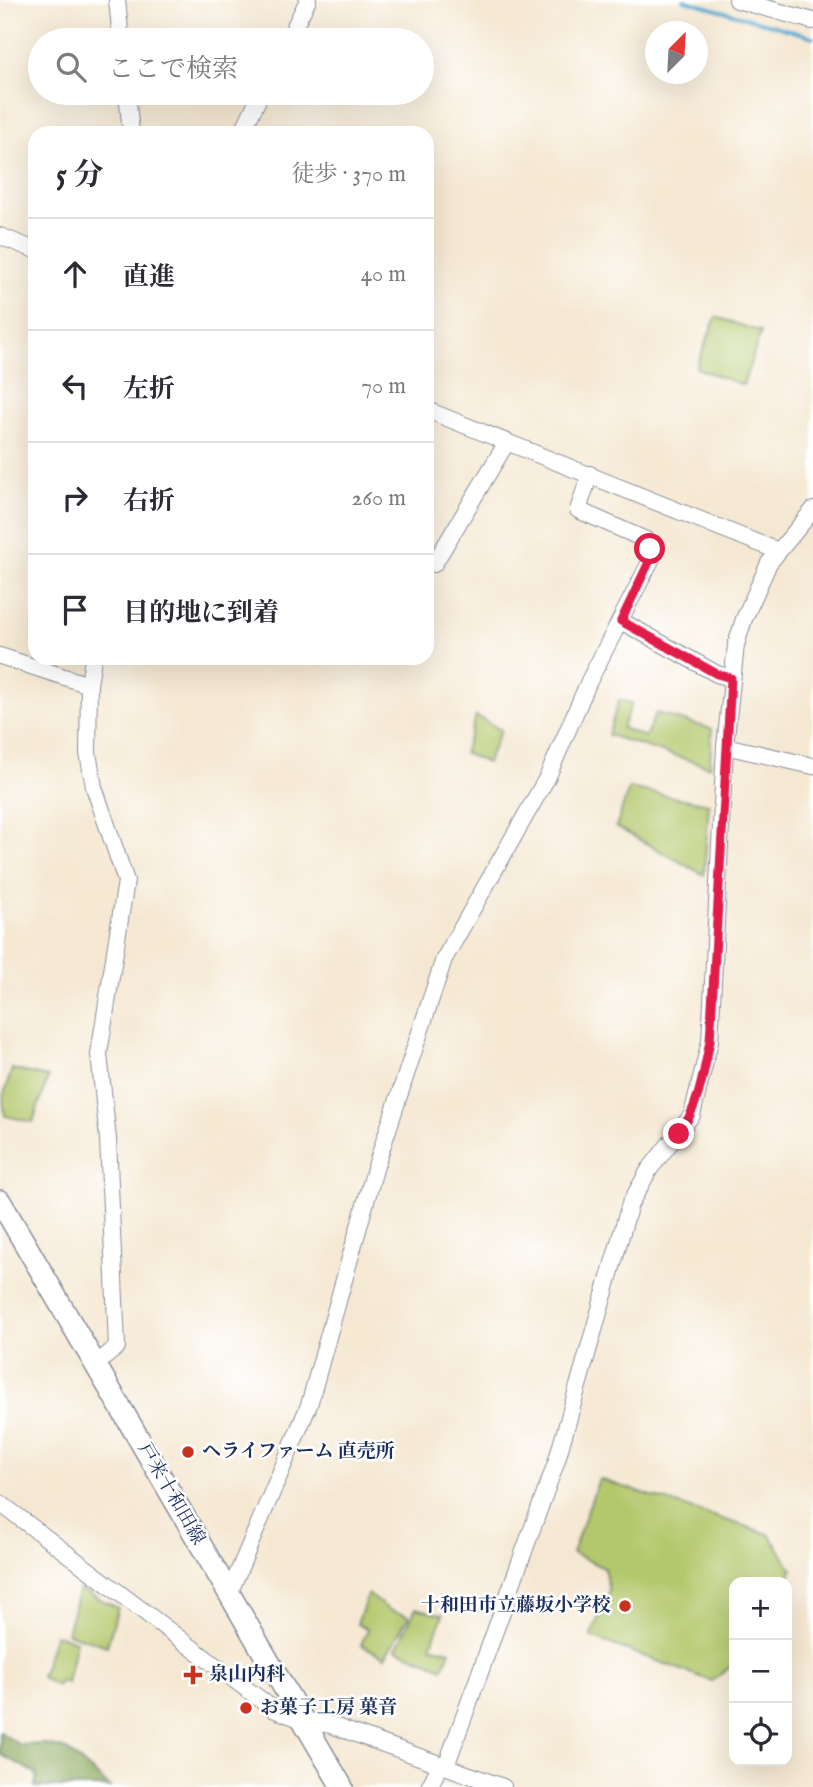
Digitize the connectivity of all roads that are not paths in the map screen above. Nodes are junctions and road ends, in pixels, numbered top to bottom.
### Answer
1 (117, 0) edge
2 (308, 0) edge
3 (737, 0) edge
4 (769, 5) edge
5 (813, 21) edge
6 (120, 28) edge
7 (294, 28) edge
8 (128, 105) edge
9 (255, 105) edge
10 (130, 126) edge
11 (245, 126) edge
12 (0, 236) edge
13 (28, 247) edge
14 (434, 413) edge
15 (507, 442) junction
16 (590, 474) junction
17 (813, 510) edge
18 (778, 551) junction
19 (434, 564) dead end
20 (621, 621) junction
21 (0, 656) edge
22 (92, 665) edge
23 (731, 678) junction
24 (89, 685) junction
25 (725, 747) junction
26 (813, 766) edge
27 (0, 1201) edge
28 (95, 1365) junction
29 (0, 1503) edge
30 (229, 1594) junction
31 (303, 1720) junction
32 (443, 1765) junction
33 (342, 1787) edge
34 (429, 1787) edge
35 (503, 1787) edge

1 - 6 street
2 - 7 street
3 - 4 street
4 - 5 street
8 - 10 street
9 - 11 street
12 - 13 street
14 - 15 street
15 - 16 street
15 - 19 street
16 - 18 street
16 - 20 street
17 - 18 street
18 - 23 street
20 - 23 street
20 - 30 street
21 - 24 street
22 - 24 street
23 - 25 street
24 - 28 street
25 - 26 street
25 - 32 street
27 - 28 main road, 戸来十和田線
28 - 30 main road, 戸来十和田線
29 - 31 street
30 - 31 main road, 戸来十和田線
31 - 32 street
31 - 33 main road, 戸来十和田線
32 - 34 street
32 - 35 street

